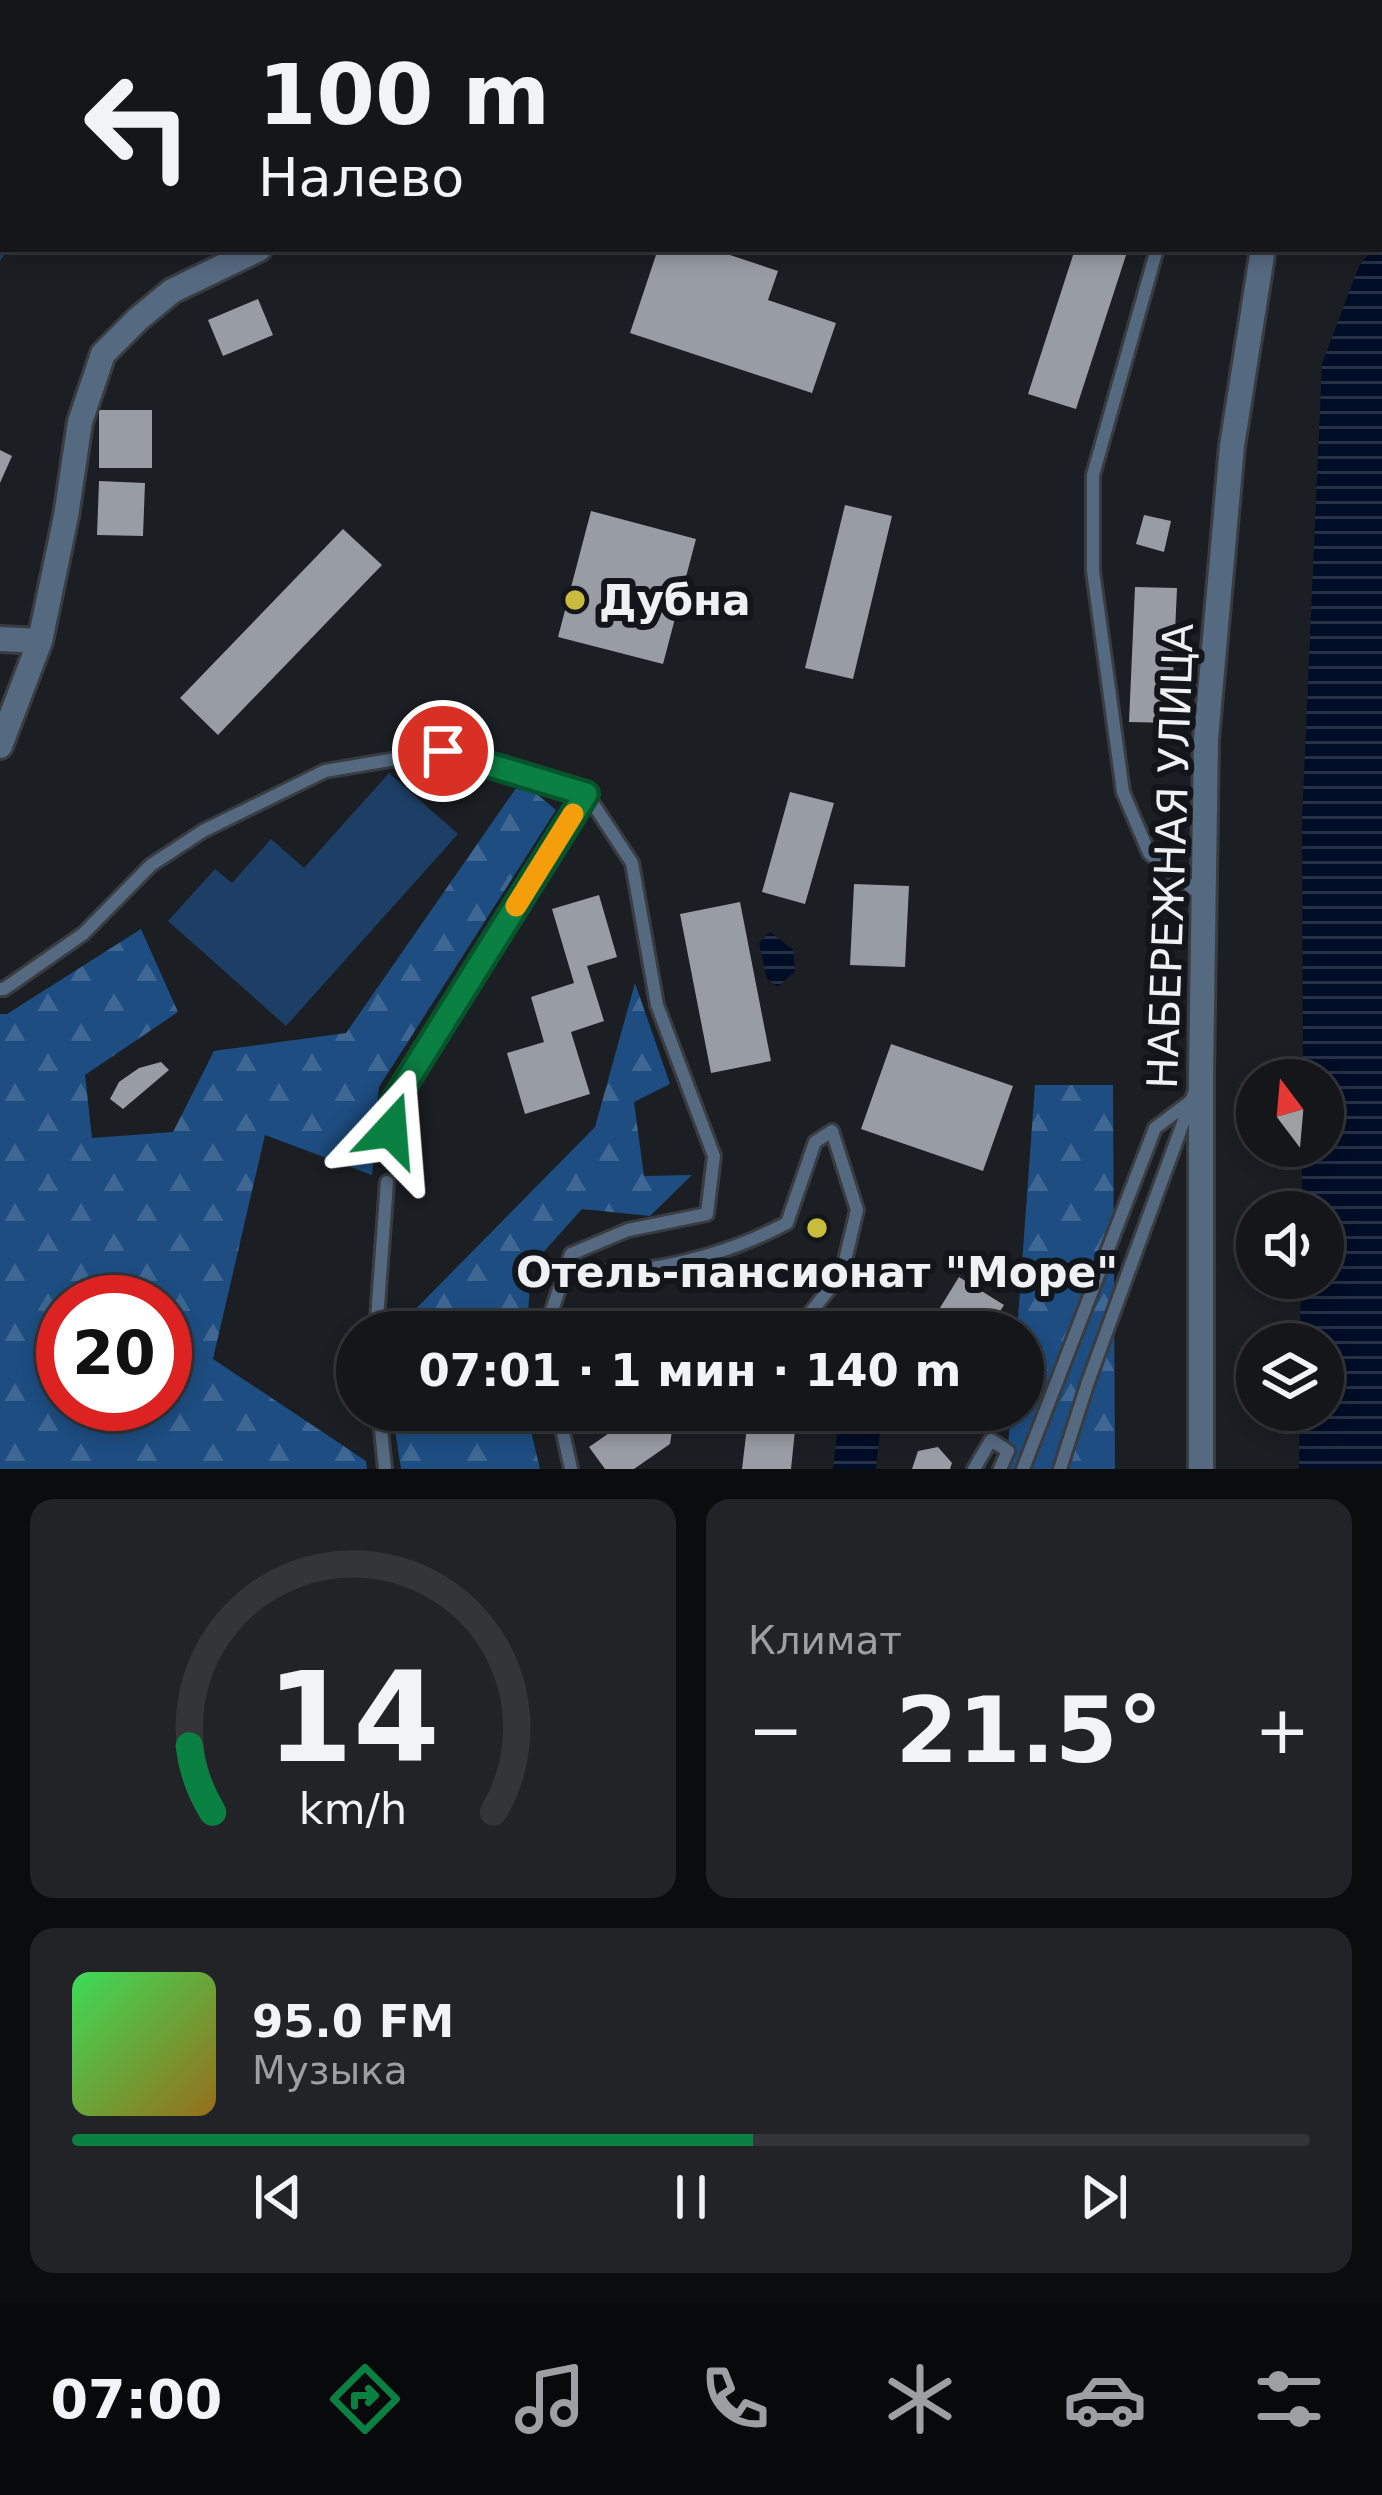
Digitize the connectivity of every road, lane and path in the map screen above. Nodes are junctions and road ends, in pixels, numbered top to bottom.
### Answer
1 (253, 252) edge
2 (1156, 252) edge
3 (1263, 252) edge
4 (0, 639) edge
5 (40, 641) junction
6 (0, 746) edge
7 (586, 794) junction
8 (1203, 897) junction
9 (0, 989) edge
10 (1201, 1075) junction
11 (1192, 1100) junction
12 (391, 1130) dead end
13 (388, 1182) dead end
14 (566, 1271) junction
15 (378, 1311) edge
16 (552, 1311) edge
17 (812, 1311) edge
18 (381, 1431) edge
19 (563, 1431) edge
20 (385, 1469) edge
21 (571, 1469) edge
22 (974, 1469) edge
23 (1000, 1469) edge
24 (1023, 1469) edge
25 (1060, 1469) edge
26 (1202, 1469) edge

1 - 5 street
2 - 8 lane
3 - 8 street, НАБЕРЕЖНАЯ УЛИЦА
4 - 5 street
5 - 6 street
7 - 9 lane
7 - 12 lane
7 - 14 lane
8 - 10 street, НАБЕРЕЖНАЯ УЛИЦА
10 - 11 lane
10 - 26 street, НАБЕРЕЖНАЯ УЛИЦА
11 - 24 lane
11 - 25 lane
13 - 15 lane
14 - 16 lane
14 - 17 lane
18 - 20 lane
19 - 21 lane
22 - 23 lane

